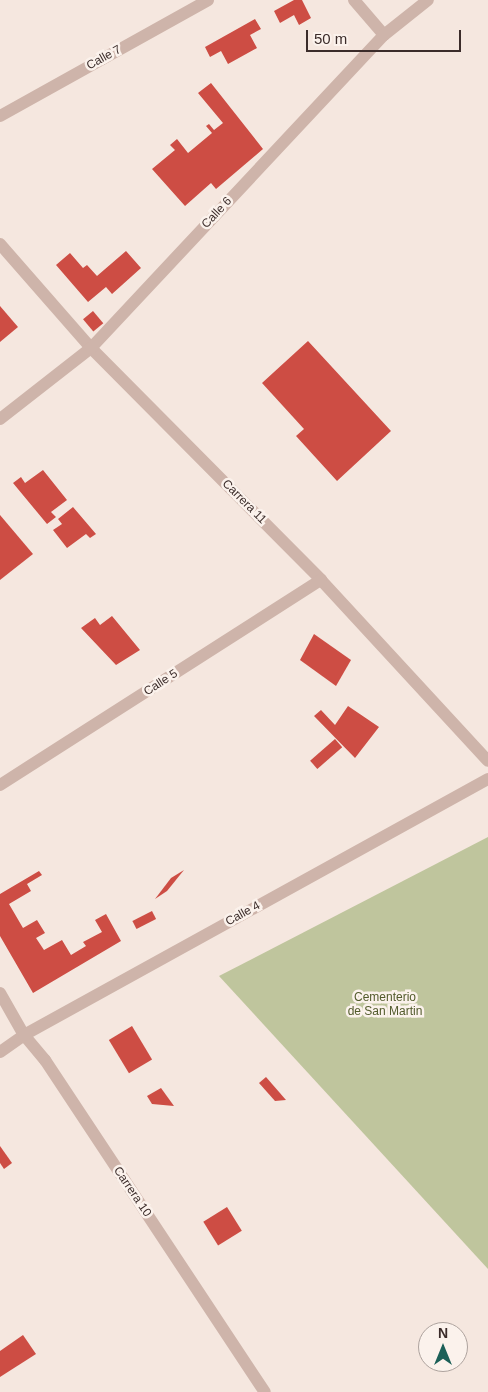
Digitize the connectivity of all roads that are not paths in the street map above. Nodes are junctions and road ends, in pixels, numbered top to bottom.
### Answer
1 (208, 0) edge
2 (354, 0) edge
3 (428, 0) edge
4 (384, 35) junction
5 (0, 116) edge
6 (0, 244) edge
7 (90, 348) junction
8 (0, 419) edge
9 (321, 580) junction
10 (488, 761) edge
11 (488, 779) edge
12 (0, 785) edge
13 (0, 993) edge
14 (24, 1035) junction
15 (0, 1052) edge
16 (265, 1392) edge

1 - 5 street, Calle 7
2 - 4 street
3 - 4 street, Calle 6
4 - 7 street, Calle 6
6 - 7 street, Carrera 11
7 - 8 street, Calle 6
7 - 9 street, Carrera 11
9 - 10 street, Carrera 11
9 - 12 street, Calle 5
11 - 14 street, Calle 4
13 - 14 street, Carrera 10
14 - 15 street, Calle 4
14 - 16 street, Carrera 10

